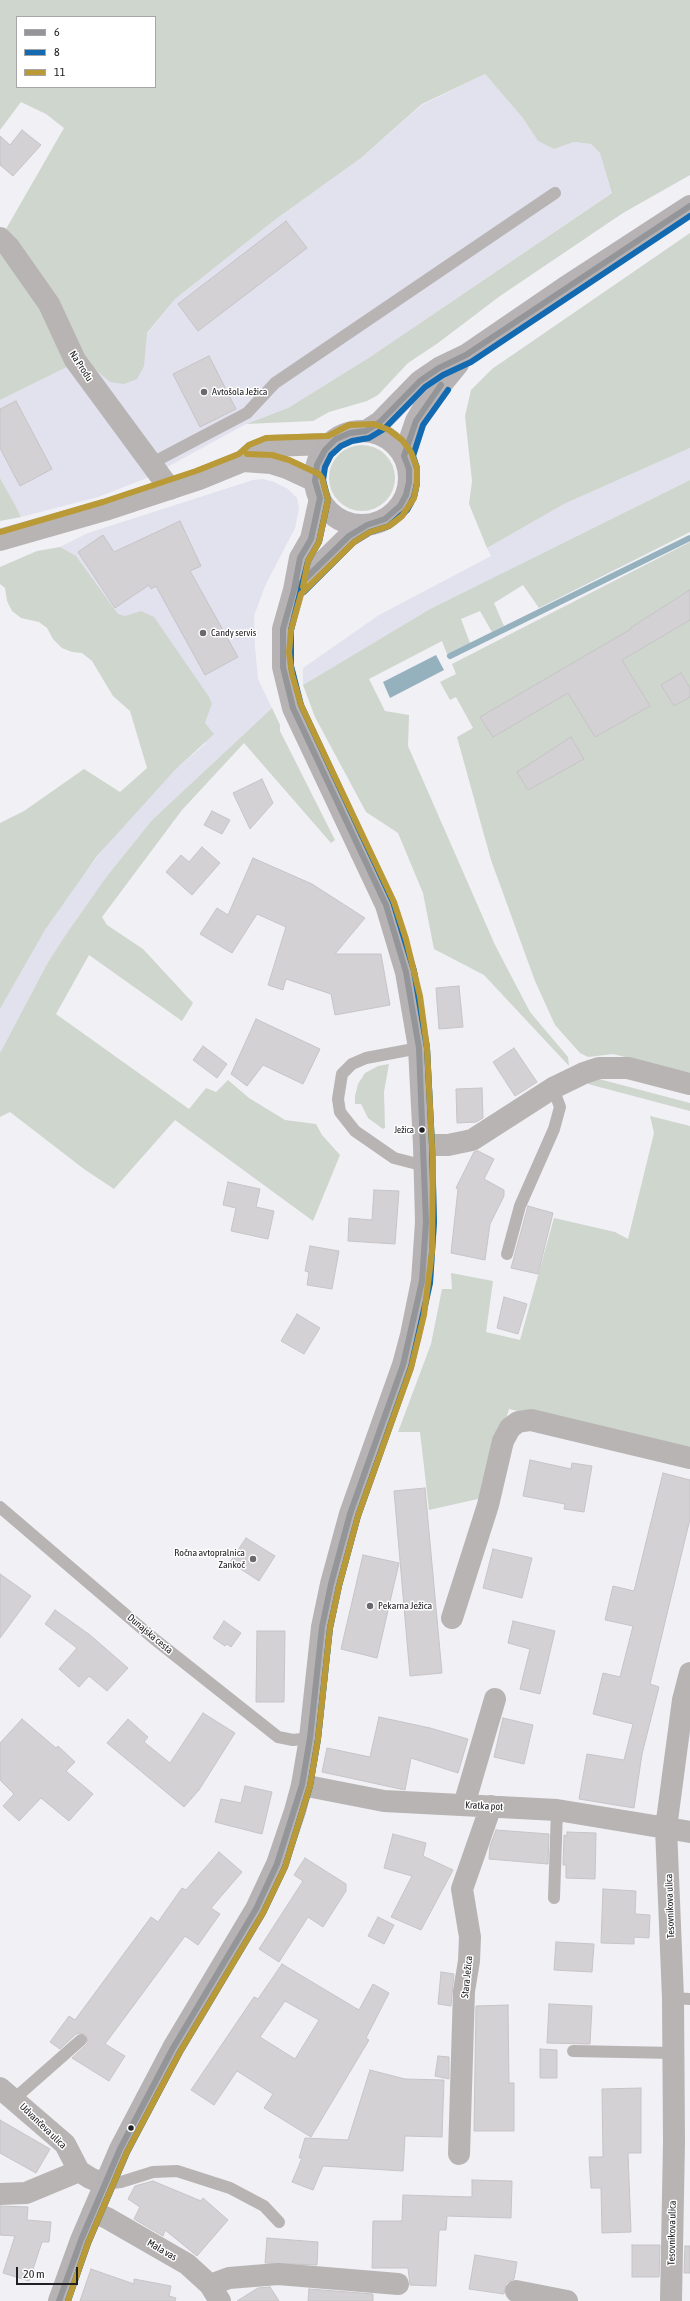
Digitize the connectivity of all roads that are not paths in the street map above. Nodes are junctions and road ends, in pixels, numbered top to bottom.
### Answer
1 (555, 193) dead end
2 (690, 206) edge
3 (0, 238) edge
4 (466, 355) junction
5 (366, 431) junction
6 (330, 444) junction
7 (404, 456) junction
8 (243, 461) junction
9 (152, 462) junction
10 (170, 489) junction
11 (318, 490) junction
12 (367, 525) junction
13 (0, 540) edge
14 (294, 590) junction
15 (419, 1048) junction
16 (690, 1084) edge
17 (553, 1088) junction
18 (424, 1155) junction
19 (507, 1254) dead end
20 (690, 1458) edge
21 (0, 1507) edge
22 (452, 1618) dead end
23 (690, 1673) edge
24 (495, 1699) dead end
25 (310, 1738) junction
26 (302, 1785) junction
27 (464, 1805) junction
28 (491, 1806) junction
29 (557, 1810) junction
30 (666, 1828) junction
31 (690, 1832) edge
32 (554, 1898) dead end
33 (682, 1999) edge
34 (81, 2040) dead end
35 (573, 2051) dead end
36 (674, 2053) junction
37 (7, 2093) edge
38 (682, 2142) edge
39 (459, 2154) dead end
40 (79, 2171) junction
41 (104, 2184) junction
42 (0, 2194) edge
43 (93, 2212) junction
44 (279, 2222) dead end
45 (398, 2284) dead end
46 (215, 2293) edge
47 (522, 2295) edge
48 (59, 2301) edge
49 (567, 2301) edge
50 (671, 2301) edge

1 - 9 lane
2 - 4 main road
3 - 9 street, Na Produ
4 - 5 main road
4 - 7 main road
5 - 6 main road
5 - 7 main road
6 - 8 street
6 - 11 main road
7 - 12 main road
8 - 10 street
8 - 11 street
9 - 10 street, Na Produ
10 - 13 street
11 - 12 main road
11 - 14 main road
12 - 14 main road
14 - 15 main road
15 - 18 main road
15 - 18 lane
16 - 17 street
17 - 18 street
17 - 19 lane
18 - 25 main road
20 - 22 street
21 - 25 lane, Dunajska cesta
23 - 30 street, Tesovnikova ulica
24 - 27 street
25 - 26 main road
26 - 27 street, Kratka pot
26 - 41 main road
27 - 28 street, Kratka pot
28 - 29 street, Kratka pot
28 - 39 street, Stara Ježica
29 - 30 street, Kratka pot
29 - 32 lane
30 - 31 street, Kratka pot
30 - 33 street, Tesovnikova ulica
33 - 36 street, Tesovnikova ulica
34 - 37 lane
35 - 36 lane
36 - 38 street, Tesovnikova ulica
37 - 40 street, Udvančeva ulica
38 - 50 street, Tesovnikova ulica
40 - 41 street
40 - 42 street
41 - 43 main road
41 - 44 lane
43 - 46 street, Mala vas
43 - 48 main road
45 - 46 street
47 - 49 street

